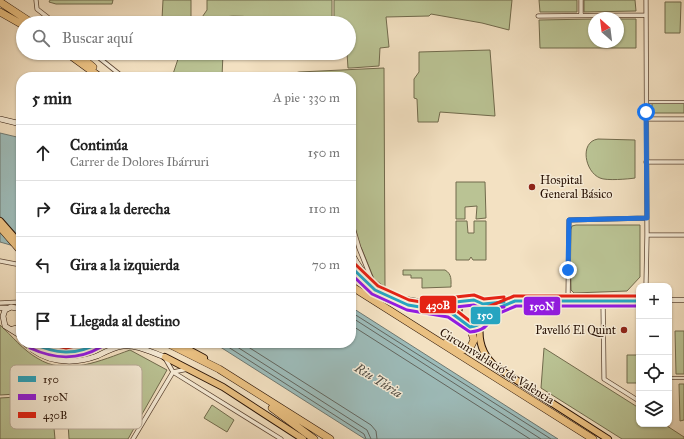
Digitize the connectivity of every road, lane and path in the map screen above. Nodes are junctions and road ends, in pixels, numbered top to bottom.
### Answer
1 (36, 0) edge
2 (581, 0) edge
3 (646, 0) edge
4 (0, 2) edge
5 (0, 12) edge
6 (581, 15) junction
7 (646, 15) junction
8 (21, 16) edge
9 (46, 16) edge
10 (538, 16) dead end
11 (16, 21) edge
12 (77, 60) edge
13 (84, 60) edge
14 (102, 60) edge
15 (93, 72) edge
16 (97, 72) edge
17 (117, 72) edge
18 (650, 102) dead end
19 (684, 102) edge
20 (0, 119) edge
21 (646, 119) junction
22 (684, 119) edge
23 (16, 123) edge
24 (646, 162) junction
25 (684, 162) edge
26 (647, 218) junction
27 (0, 222) edge
28 (0, 228) edge
29 (647, 235) junction
30 (684, 235) edge
31 (16, 240) edge
32 (356, 240) edge
33 (16, 246) edge
34 (356, 260) edge
35 (0, 261) edge
36 (16, 264) edge
37 (356, 272) edge
38 (646, 283) edge
39 (374, 285) junction
40 (356, 289) edge
41 (568, 300) junction
42 (672, 300) edge
43 (684, 300) edge
44 (515, 301) junction
45 (603, 301) junction
46 (636, 301) edge
47 (0, 303) edge
48 (464, 303) junction
49 (483, 304) junction
50 (16, 305) edge
51 (16, 306) edge
52 (0, 308) edge
53 (8, 308) junction
54 (486, 312) junction
55 (460, 318) junction
56 (1, 319) edge
57 (480, 325) junction
58 (470, 327) junction
59 (16, 328) edge
60 (13, 329) junction
61 (423, 331) junction
62 (16, 332) edge
63 (32, 348) edge
64 (44, 348) edge
65 (90, 348) edge
66 (117, 348) edge
67 (132, 348) edge
68 (142, 348) edge
69 (177, 348) edge
70 (185, 348) edge
71 (154, 353) junction
72 (165, 357) junction
73 (211, 366) junction
74 (189, 369) junction
75 (173, 372) junction
76 (672, 378) edge
77 (684, 378) edge
78 (636, 399) edge
79 (300, 419) junction
80 (142, 424) edge
81 (139, 429) edge
82 (133, 439) edge
83 (281, 439) edge
84 (303, 439) edge
85 (314, 439) edge
86 (330, 439) edge
87 (592, 439) edge
88 (608, 439) edge

1 - 9 street
2 - 6 street
3 - 7 street
4 - 8 highway
5 - 11 highway
6 - 7 street
6 - 10 street
7 - 21 street
12 - 15 highway
13 - 16 highway
14 - 17 street
18 - 19 street
20 - 23 main road
21 - 22 street
21 - 24 street
24 - 25 street
24 - 26 street
26 - 29 street
26 - 41 street
27 - 31 highway
28 - 33 highway
29 - 30 street
29 - 38 street
32 - 39 street
34 - 39 main road
35 - 36 street
37 - 55 main road
39 - 48 main road
40 - 61 highway, Circumval·lació de València
41 - 44 street
41 - 45 street
42 - 43 street
44 - 49 street
44 - 54 street
45 - 46 street
45 - 78 street
47 - 50 street
48 - 49 highway
48 - 55 highway
49 - 54 highway
51 - 53 main road
52 - 53 street
53 - 56 main road
54 - 57 highway
55 - 58 highway
56 - 60 main road
57 - 58 highway
57 - 88 highway, Circumval·lació de València
58 - 61 highway
59 - 60 main road
60 - 62 main road
61 - 87 highway, Circumval·lació de València
63 - 66 main road
64 - 65 main road
67 - 71 main road
68 - 71 main road
69 - 73 highway
70 - 79 highway
71 - 72 main road
72 - 74 highway
72 - 75 street
73 - 79 highway
73 - 85 highway
74 - 75 street
74 - 84 highway
75 - 80 street
75 - 83 street
76 - 77 street
79 - 86 highway
81 - 82 street

